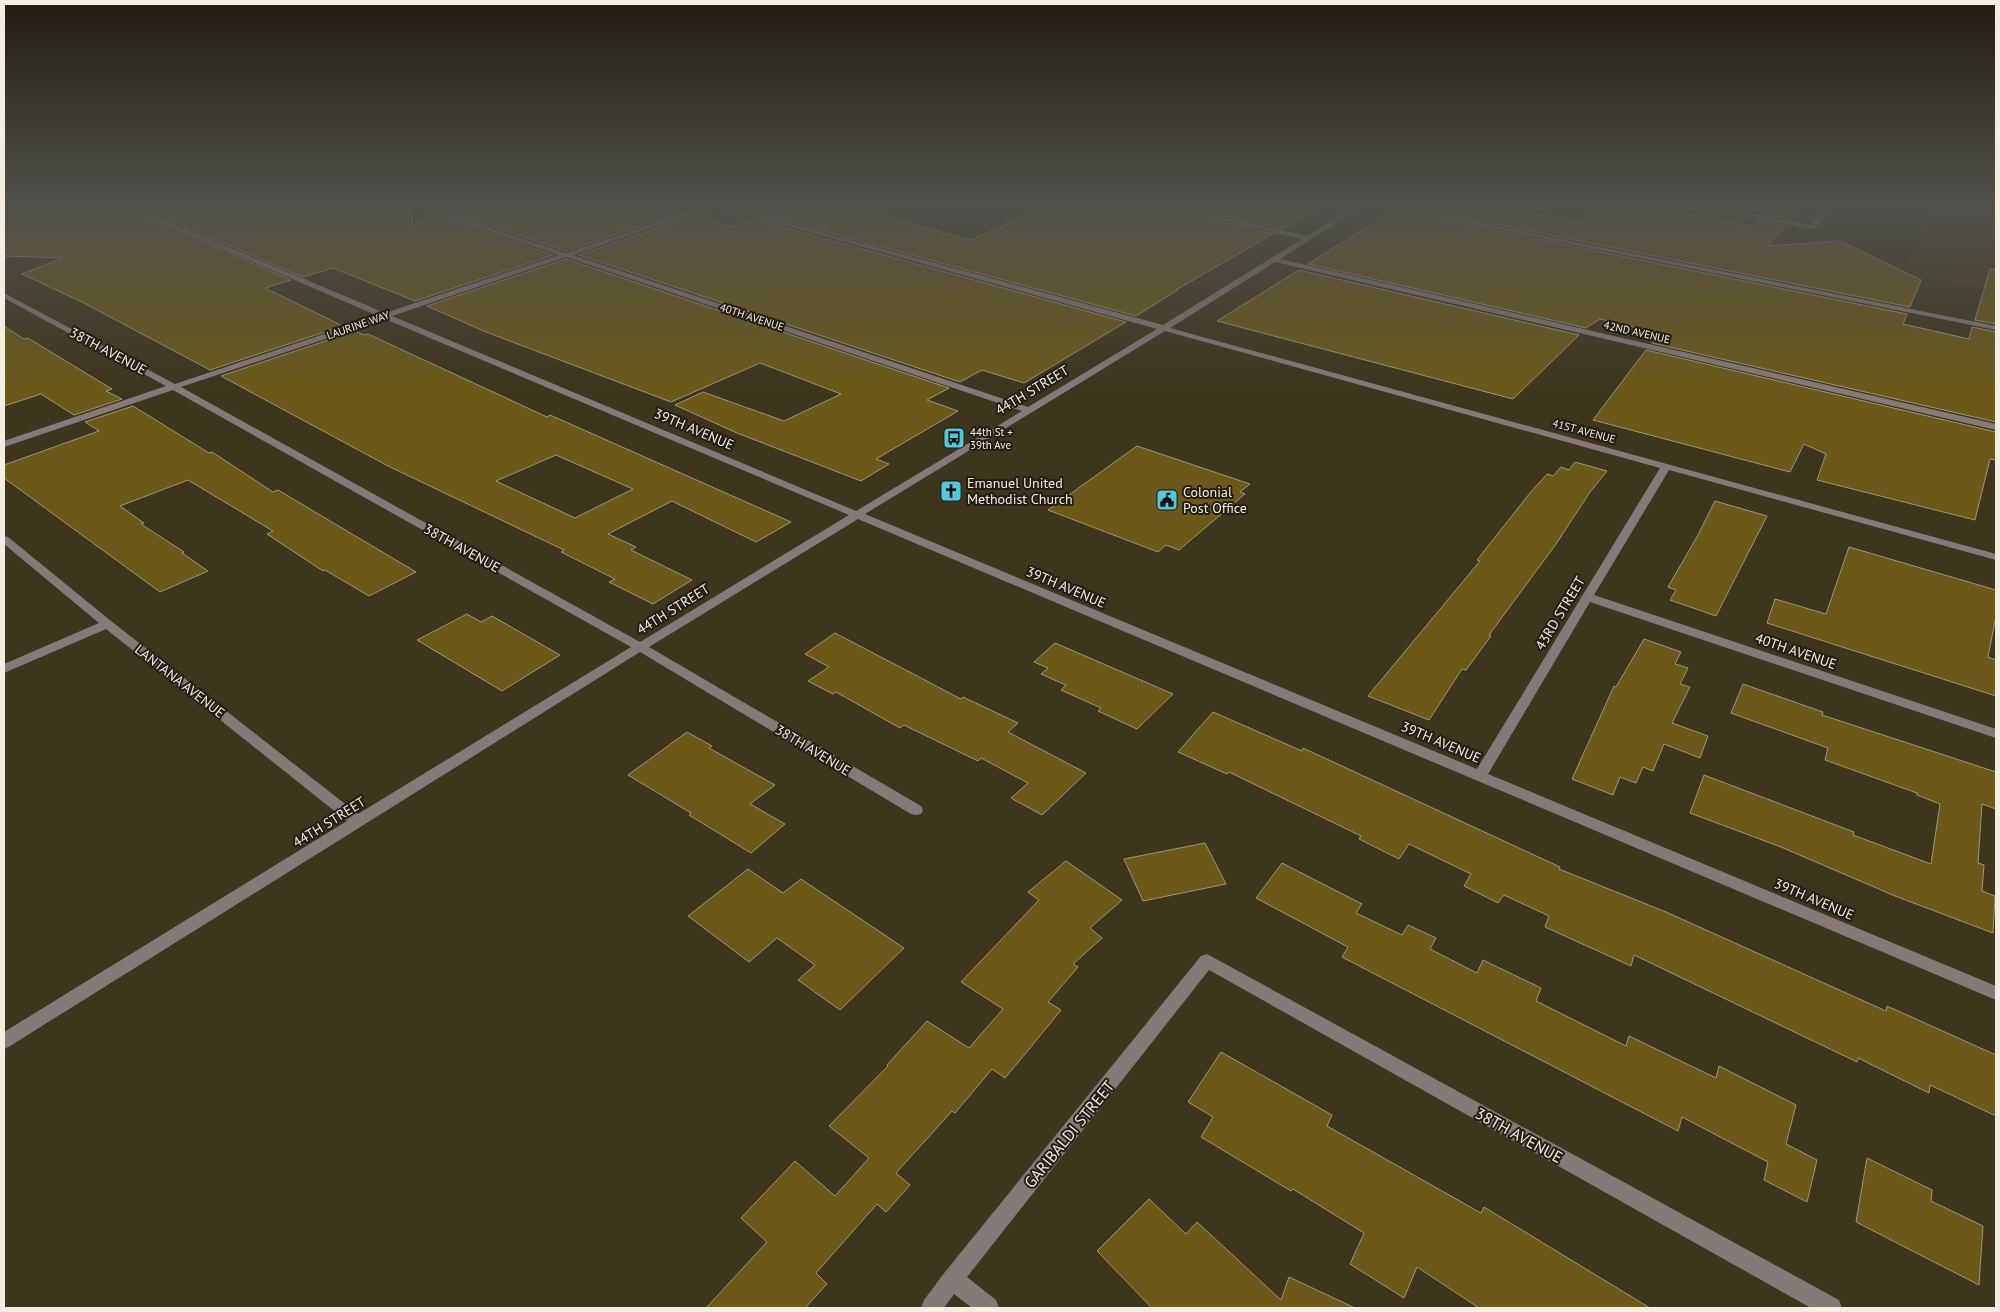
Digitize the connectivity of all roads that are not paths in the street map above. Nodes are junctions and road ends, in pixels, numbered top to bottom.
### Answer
1 (270, 267) edge
2 (532, 267) edge
3 (600, 267) edge
4 (942, 267) edge
5 (1259, 267) edge
6 (1312, 267) edge
7 (1691, 267) edge
8 (4, 295) edge
9 (384, 316) junction
10 (1164, 328) junction
11 (1996, 328) edge
12 (174, 387) junction
13 (1029, 410) junction
14 (1996, 427) edge
15 (4, 444) edge
16 (1666, 466) junction
17 (858, 514) junction
18 (4, 539) edge
19 (1996, 557) edge
20 (1587, 597) junction
21 (107, 624) junction
22 (640, 647) junction
23 (4, 669) edge
24 (1996, 734) edge
25 (1480, 775) junction
26 (916, 810) dead end
27 (358, 822) junction
28 (1207, 961) joint
29 (1996, 992) edge
30 (4, 1041) edge
31 (952, 1279) junction
32 (932, 1308) edge
33 (988, 1308) edge
34 (1831, 1308) edge

1 - 9 street, 39TH AVENUE
2 - 9 street, LAURINE WAY
3 - 13 street, 40TH AVENUE
4 - 10 street, 41ST AVENUE
5 - 10 street, 44TH STREET
6 - 14 street, 42ND AVENUE
7 - 11 street
8 - 12 street, 38TH AVENUE
9 - 12 street, LAURINE WAY
9 - 17 street, 39TH AVENUE
10 - 13 street, 44TH STREET
10 - 16 street, 41ST AVENUE
12 - 15 street, LAURINE WAY
12 - 22 street, 38TH AVENUE
13 - 17 street, 44TH STREET
16 - 19 street, 41ST AVENUE
16 - 20 street, 43RD STREET
17 - 22 street, 44TH STREET
17 - 25 street, 39TH AVENUE
18 - 21 street, LANTANA AVENUE
20 - 24 street, 40TH AVENUE
20 - 25 street, 43RD STREET
21 - 23 street
21 - 27 street, LANTANA AVENUE
22 - 26 street, 38TH AVENUE
22 - 27 street, 44TH STREET
25 - 29 street, 39TH AVENUE
27 - 30 street, 44TH STREET
28 - 31 street, GARIBALDI STREET
28 - 34 street, 38TH AVENUE
31 - 32 street, GARIBALDI STREET
31 - 33 street

